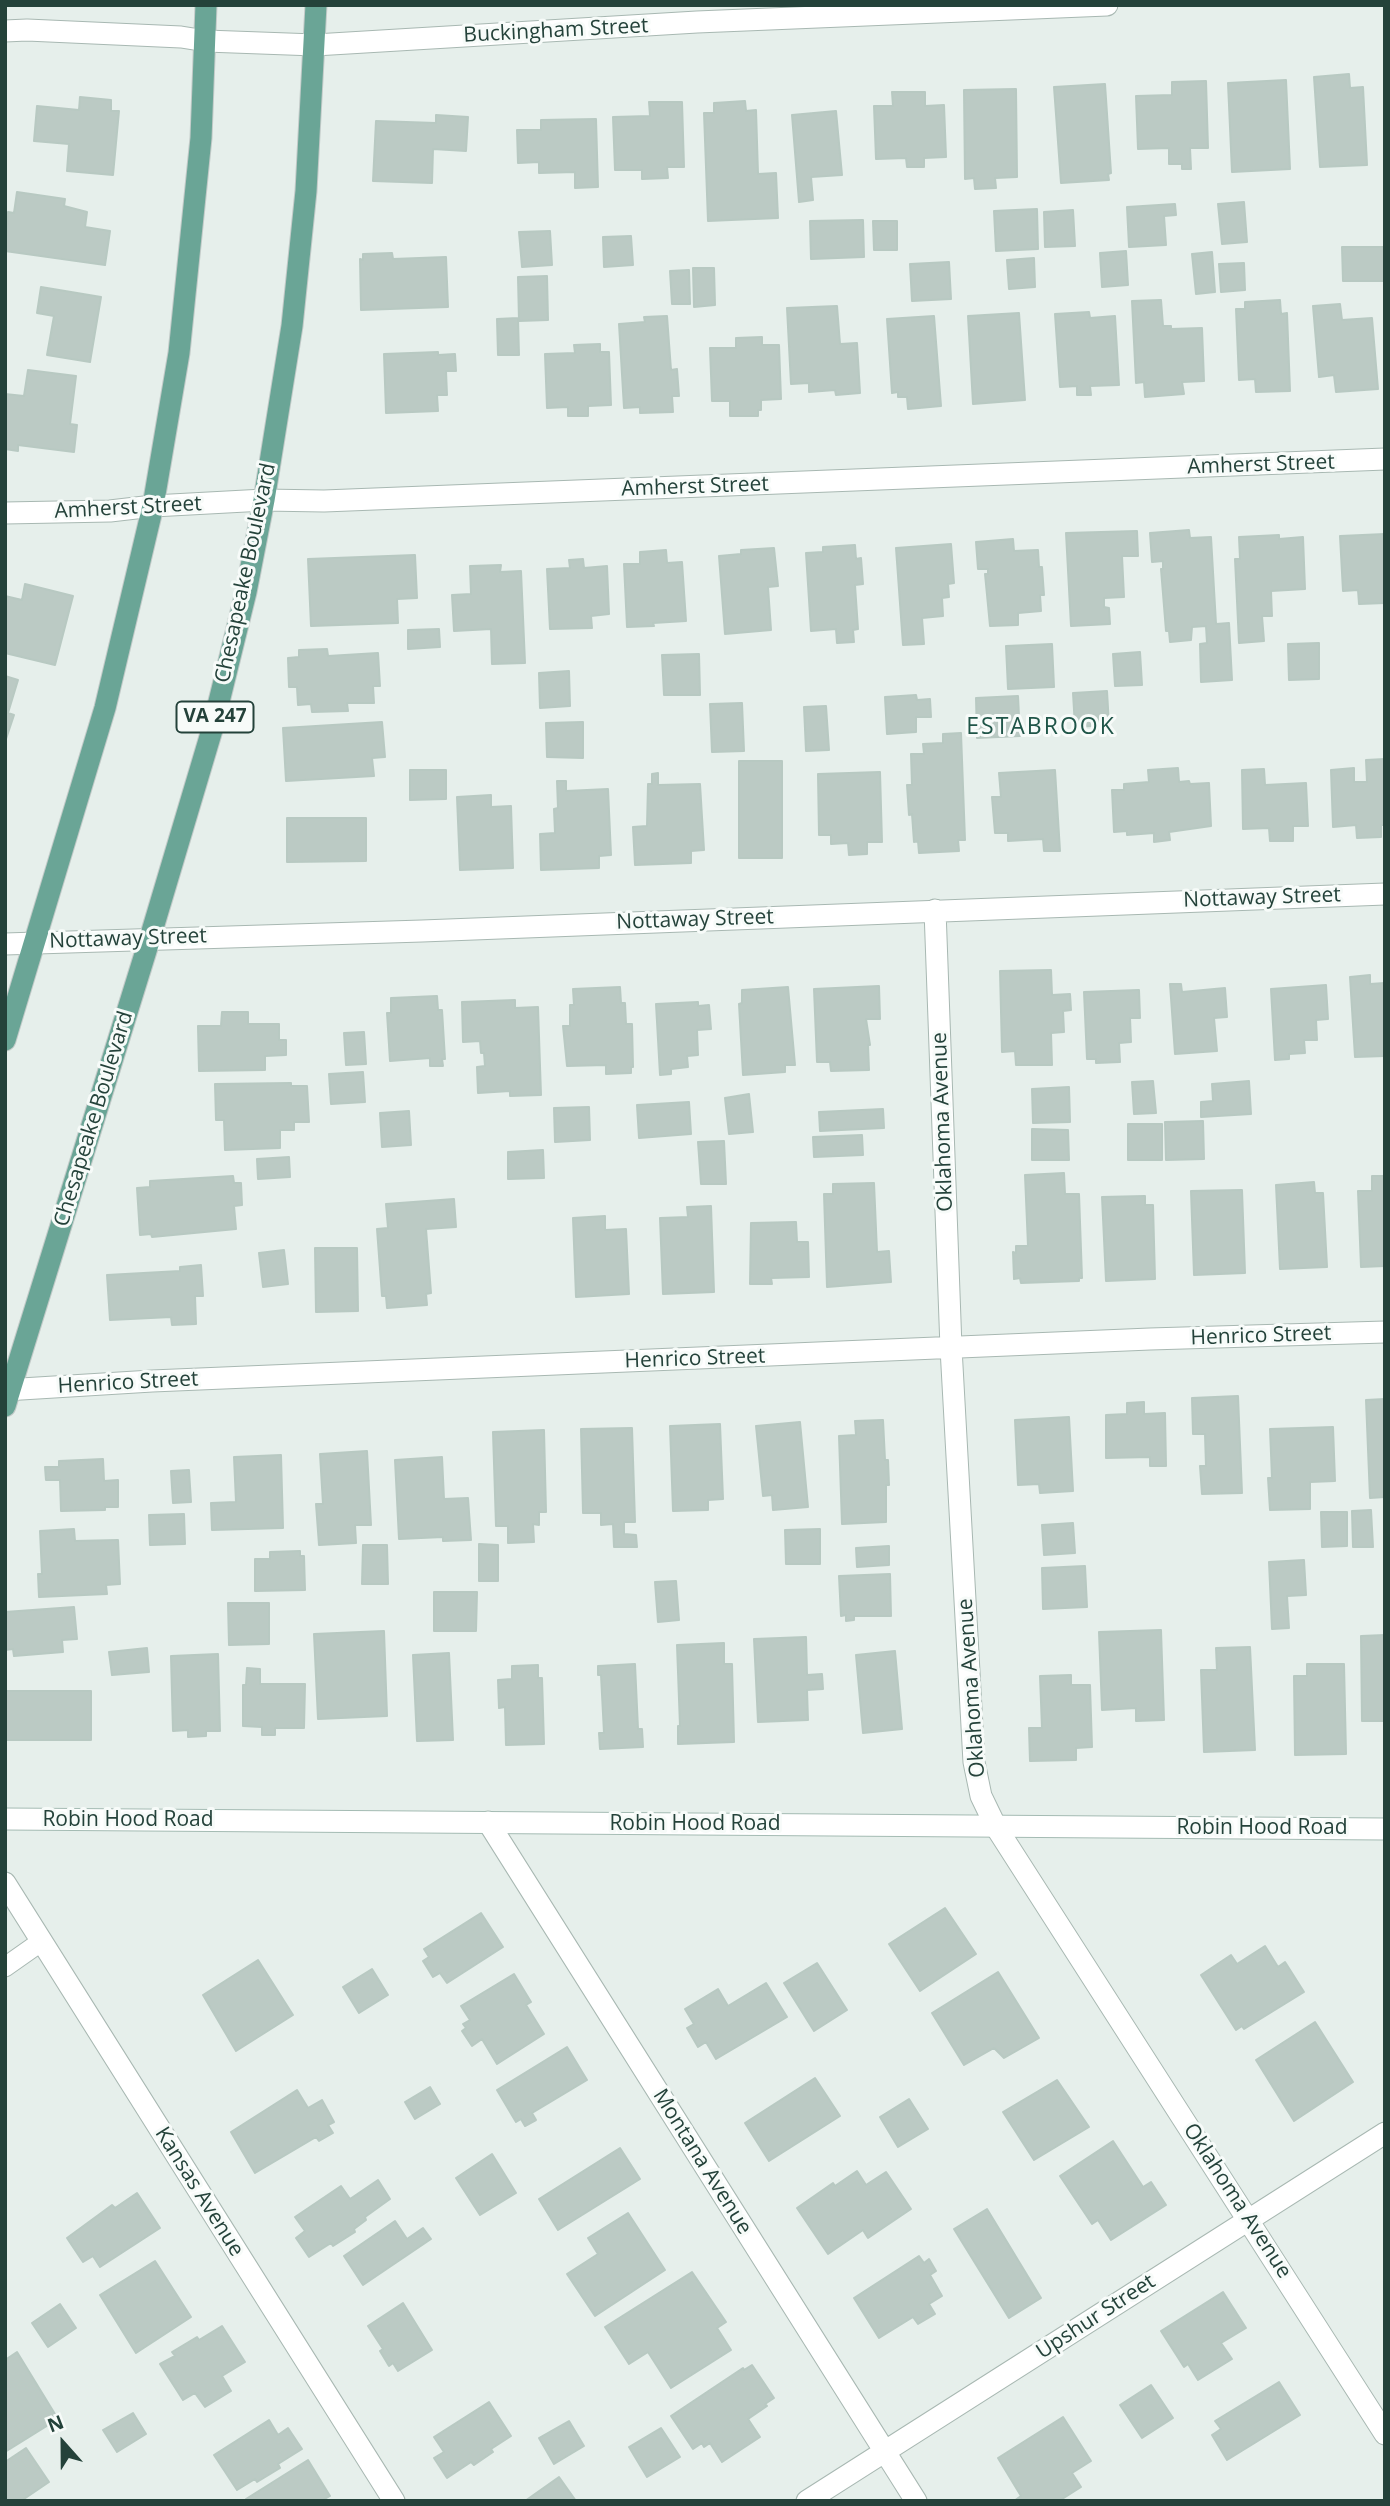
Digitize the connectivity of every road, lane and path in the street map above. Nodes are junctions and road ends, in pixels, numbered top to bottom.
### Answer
1 (206, 5) edge
2 (316, 5) edge
3 (1107, 5) edge
4 (5, 31) edge
5 (206, 41) junction
6 (315, 44) junction
7 (1385, 459) edge
8 (264, 500) junction
9 (153, 506) junction
10 (5, 513) edge
11 (1385, 894) edge
12 (935, 910) junction
13 (150, 937) junction
14 (35, 942) junction
15 (5, 944) edge
16 (5, 1040) edge
17 (1385, 1332) edge
18 (951, 1348) junction
19 (7, 1395) edge
20 (5, 1819) edge
21 (488, 1822) junction
22 (996, 1826) junction
23 (1385, 1829) edge
24 (5, 1883) edge
25 (42, 1941) junction
26 (5, 1966) edge
27 (1385, 2133) edge
28 (1249, 2220) junction
29 (1385, 2434) edge
30 (885, 2452) junction
31 (394, 2501) edge
32 (807, 2501) edge
33 (916, 2501) edge

1 - 5 main road
2 - 6 main road, Chesapeake Boulevard / VA 247
3 - 6 street, Buckingham Street
4 - 5 street, Buckingham Street
5 - 6 street, Buckingham Street
5 - 9 main road
6 - 8 main road, Chesapeake Boulevard / VA 247
7 - 8 street, Amherst Street
8 - 9 street, Amherst Street
8 - 13 main road, Chesapeake Boulevard / VA 247
9 - 10 street, Amherst Street
9 - 14 main road
11 - 12 street, Nottaway Street
12 - 13 street, Nottaway Street
12 - 18 street, Oklahoma Avenue
13 - 14 street, Nottaway Street
13 - 19 main road, Chesapeake Boulevard / VA 247
14 - 15 street, Nottaway Street
14 - 16 main road
17 - 18 street, Henrico Street
18 - 19 street, Henrico Street
18 - 22 street, Oklahoma Avenue
20 - 21 street, Robin Hood Road
21 - 22 street, Robin Hood Road
21 - 30 street, Montana Avenue
22 - 23 street, Robin Hood Road
22 - 28 street, Oklahoma Avenue
24 - 25 street, Kansas Avenue
25 - 26 lane
25 - 31 street, Kansas Avenue
27 - 28 street, Upshur Street
28 - 29 street, Oklahoma Avenue
28 - 30 street, Upshur Street
30 - 32 street, Upshur Street
30 - 33 street, Montana Avenue

